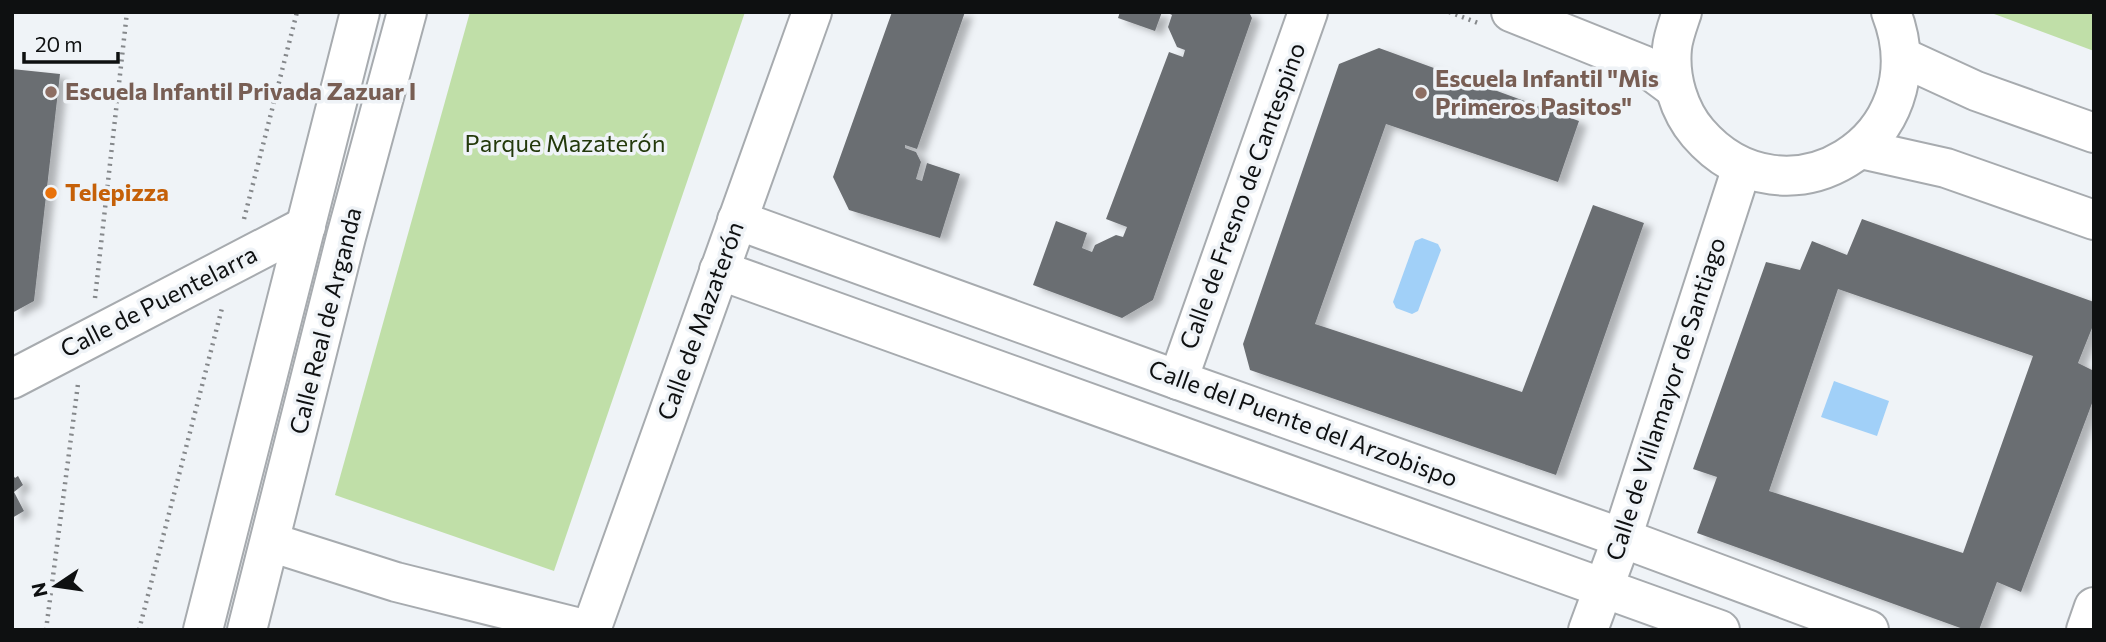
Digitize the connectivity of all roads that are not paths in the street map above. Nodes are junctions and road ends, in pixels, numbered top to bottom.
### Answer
1 (360, 12) edge
2 (407, 12) edge
3 (812, 12) edge
4 (1308, 12) edge
5 (1511, 12) edge
6 (1682, 12) edge
7 (1891, 12) edge
8 (1902, 57) junction
9 (1675, 88) junction
10 (2094, 133) edge
11 (1861, 149) junction
12 (1742, 167) junction
13 (737, 220) junction
14 (2094, 220) edge
15 (306, 226) junction
16 (719, 270) junction
17 (12, 379) edge
18 (1178, 380) junction
19 (1622, 538) junction
20 (270, 542) junction
21 (1603, 587) junction
22 (2094, 607) edge
23 (203, 630) edge
24 (247, 630) edge
25 (589, 630) edge
26 (1588, 630) edge
27 (1720, 630) edge
28 (1870, 630) edge
29 (2086, 630) edge

1 - 15 street, Calle Real de Arganda
2 - 20 street, Calle Real de Arganda
3 - 13 street, Calle de Mazaterón
4 - 18 street, Calle de Fresno de Cantespino
5 - 9 street
6 - 9 street
7 - 8 street
8 - 10 street
8 - 11 street
9 - 12 street
11 - 12 street
11 - 14 street
12 - 19 street, Calle de Villamayor de Santiago
13 - 16 street, Calle de Mazaterón
13 - 18 street, Calle del Puente del Arzobispo
15 - 17 street, Calle de Puentelarra
15 - 23 street, Calle Real de Arganda
16 - 21 street
16 - 25 street, Calle de Mazaterón
18 - 19 street, Calle del Puente del Arzobispo
19 - 21 street, Calle de Villamayor de Santiago
19 - 28 street, Calle del Puente del Arzobispo
20 - 24 street, Calle Real de Arganda
20 - 25 street
21 - 26 street, Calle de Villamayor de Santiago
21 - 27 street
22 - 29 street

